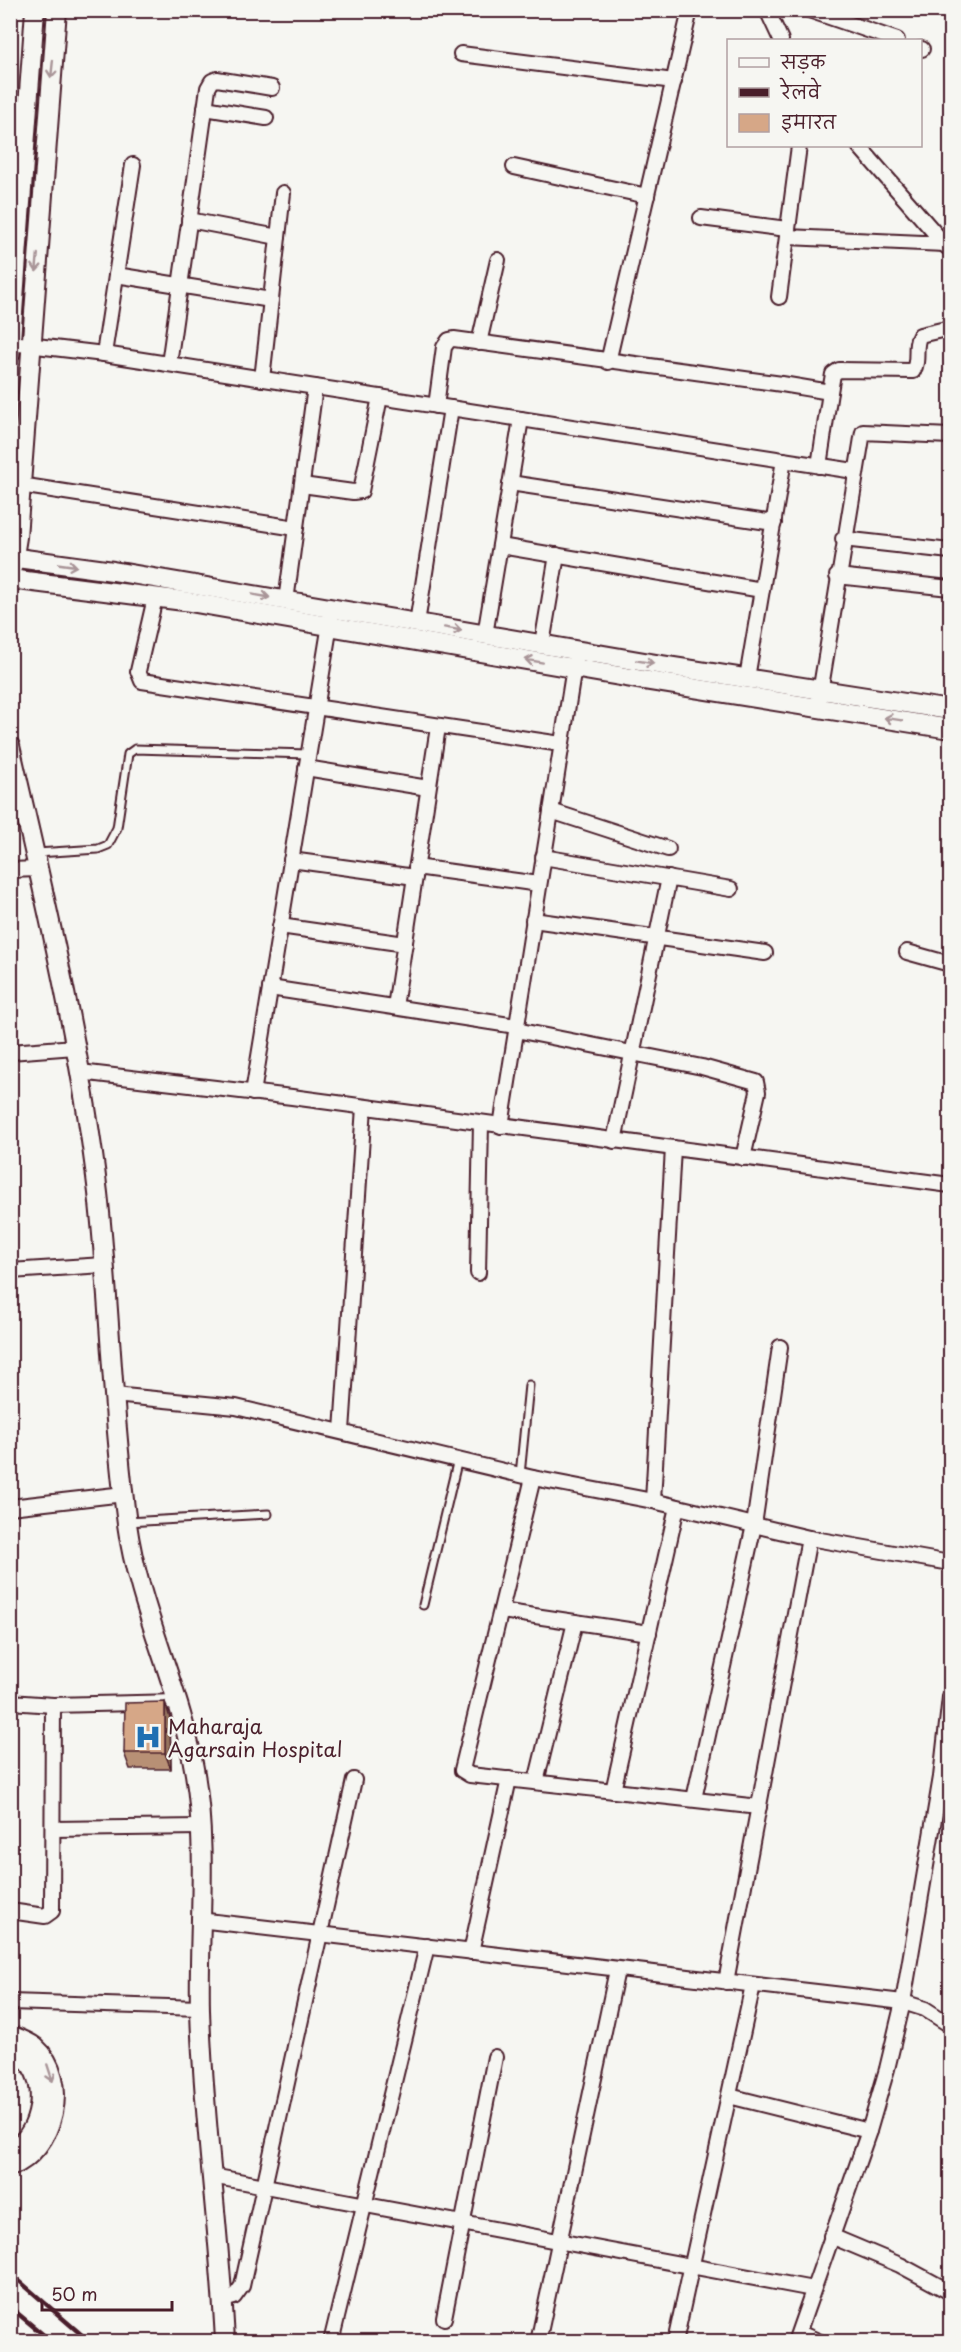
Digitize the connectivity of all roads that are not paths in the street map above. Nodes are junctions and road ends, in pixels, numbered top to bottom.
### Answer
1 (35, 10) edge
2 (57, 10) edge
3 (690, 10) edge
4 (767, 10) edge
5 (809, 10) edge
6 (781, 39) edge
7 (894, 39) edge
8 (461, 54) dead end
9 (674, 81) junction
10 (272, 88) dead end
11 (205, 108) junction
12 (266, 117) dead end
13 (798, 147) edge
14 (860, 147) edge
15 (133, 165) dead end
16 (514, 167) dead end
17 (283, 193) dead end
18 (647, 196) junction
19 (701, 218) dead end
20 (189, 220) junction
21 (787, 233) junction
22 (278, 237) junction
23 (948, 247) edge
24 (498, 260) dead end
25 (116, 275) junction
26 (180, 285) junction
27 (779, 297) dead end
28 (271, 300) junction
29 (951, 328) edge
30 (479, 343) junction
31 (30, 345) junction
32 (11, 348) edge
33 (104, 354) junction
34 (608, 362) junction
35 (170, 364) junction
36 (262, 379) junction
37 (315, 387) junction
38 (830, 392) junction
39 (380, 397) junction
40 (436, 406) junction
41 (450, 408) junction
42 (521, 419) junction
43 (951, 436) edge
44 (784, 460) junction
45 (819, 466) junction
46 (854, 471) junction
47 (510, 483) junction
48 (20, 485) junction
49 (302, 485) junction
50 (774, 524) junction
51 (296, 528) junction
52 (843, 539) junction
53 (500, 546) junction
54 (951, 550) edge
55 (557, 555) junction
56 (12, 563) edge
57 (837, 576) junction
58 (10, 579) edge
59 (951, 588) edge
60 (762, 590) junction
61 (155, 598) junction
62 (286, 601) junction
63 (331, 617) junction
64 (417, 623) junction
65 (485, 635) junction
66 (542, 644) junction
67 (575, 659) junction
68 (747, 678) junction
69 (819, 699) junction
70 (316, 707) junction
71 (951, 710) edge
72 (438, 727) junction
73 (951, 729) edge
74 (561, 744) junction
75 (10, 746) edge
76 (307, 761) junction
77 (13, 770) edge
78 (428, 788) junction
79 (551, 811) junction
80 (668, 849) dead end
81 (543, 857) junction
82 (291, 860) junction
83 (36, 861) junction
84 (10, 870) edge
85 (416, 872) junction
86 (669, 878) junction
87 (539, 884) junction
88 (731, 889) dead end
89 (533, 920) junction
90 (280, 926) junction
91 (657, 938) junction
92 (405, 944) junction
93 (907, 952) dead end
94 (765, 953) dead end
95 (951, 964) edge
96 (270, 988) junction
97 (395, 1007) junction
98 (516, 1028) junction
99 (75, 1047) junction
100 (10, 1052) edge
101 (634, 1053) junction
102 (80, 1072) junction
103 (253, 1093) junction
104 (364, 1107) junction
105 (481, 1123) junction
106 (501, 1125) junction
107 (614, 1141) junction
108 (673, 1148) junction
109 (743, 1158) junction
110 (951, 1185) edge
111 (104, 1265) junction
112 (10, 1271) edge
113 (478, 1273) dead end
114 (780, 1347) dead end
115 (529, 1385) dead end
116 (114, 1395) junction
117 (342, 1431) junction
118 (458, 1458) junction
119 (526, 1476) junction
120 (124, 1494) junction
121 (652, 1501) junction
122 (10, 1507) edge
123 (677, 1507) junction
124 (268, 1514) dead end
125 (127, 1522) junction
126 (754, 1525) junction
127 (809, 1538) junction
128 (951, 1563) edge
129 (423, 1605) dead end
130 (501, 1611) junction
131 (575, 1622) junction
132 (649, 1633) junction
133 (951, 1696) edge
134 (10, 1702) edge
135 (178, 1702) junction
136 (53, 1706) junction
137 (509, 1779) junction
138 (354, 1780) dead end
139 (536, 1782) junction
140 (613, 1791) junction
141 (694, 1799) junction
142 (759, 1806) junction
143 (200, 1827) junction
144 (52, 1829) junction
145 (10, 1911) edge
146 (199, 1920) junction
147 (321, 1934) junction
148 (427, 1946) junction
149 (471, 1952) junction
150 (616, 1970) junction
151 (726, 1982) junction
152 (753, 1985) junction
153 (10, 2002) edge
154 (903, 2002) junction
155 (200, 2008) junction
156 (951, 2025) edge
157 (10, 2035) edge
158 (10, 2049) edge
159 (495, 2057) dead end
160 (729, 2096) junction
161 (869, 2131) junction
162 (10, 2150) edge
163 (10, 2167) edge
164 (212, 2176) junction
165 (265, 2186) junction
166 (364, 2205) junction
167 (463, 2224) junction
168 (831, 2236) junction
169 (559, 2242) junction
170 (692, 2267) junction
171 (813, 2289) junction
172 (951, 2292) edge
173 (223, 2300) junction
174 (444, 2318) dead end
175 (797, 2335) edge
176 (225, 2342) edge
177 (331, 2342) edge
178 (538, 2342) edge
179 (675, 2342) edge
180 (829, 2342) edge

1 - 32 street
2 -> 31 street
3 - 9 street
4 - 6 street
5 - 7 street
8 - 9 street
9 - 18 street
10 - 11 street
11 - 12 street
11 - 20 street
13 - 21 street
14 - 23 street
15 - 25 street
16 - 18 street
17 - 22 street
18 - 34 street
19 - 21 street
20 - 22 street
20 - 26 street
21 - 23 street
21 - 27 street
22 - 28 street
24 - 30 street
25 - 26 street
25 - 33 street
26 - 28 street
26 - 35 street
28 - 36 street
29 - 38 street
30 - 34 street
30 - 40 street
31 - 32 street
31 - 33 street
31 - 48 street
33 - 35 street
34 - 38 street
35 - 36 street
36 - 37 street
37 - 39 street
37 - 49 street
38 - 45 street
39 - 40 street
39 - 49 street
40 - 41 street
41 - 42 street
41 - 64 street
42 - 44 street
42 - 47 street
43 - 46 street
44 - 45 street
44 - 50 street
45 - 46 street
46 - 52 street
47 - 50 street
47 - 53 street
48 - 51 street
48 - 56 street
49 - 51 street
50 - 60 street
51 - 62 street
52 - 54 street
52 - 57 street
53 - 55 street
53 - 65 street
55 - 60 street
55 - 66 street
56 -> 62 street
57 - 59 street
57 - 69 street
58 - 61 street
60 - 68 street
61 - 63 street
61 - 70 street
62 - 63 street
63 - 64 street
67 -> 63 street
63 - 70 street
64 -> 65 street
65 - 66 street
66 - 67 street
67 -> 68 street
67 - 69 street
67 - 74 street
68 - 69 street
69 - 71 street
73 -> 69 street
70 - 72 street
70 - 76 street
72 - 74 street
72 - 78 street
74 - 79 street
75 - 77 street
76 - 78 street
76 - 82 street
76 - 83 lane
77 - 83 street
78 - 85 street
79 - 80 street
79 - 81 street
81 - 86 street
81 - 87 street
82 - 85 street
82 - 90 street
83 - 84 street
83 - 99 street
85 - 87 street
85 - 92 street
86 - 88 street
86 - 91 street
87 - 89 street
89 - 91 street
89 - 98 street
90 - 92 street
90 - 96 street
91 - 94 street
91 - 101 street
92 - 97 street
93 - 95 street
96 - 97 street
96 - 103 street
97 - 98 street
98 - 101 street
98 - 106 street
99 - 100 street
99 - 102 street
101 - 107 street
101 - 109 street
102 - 103 street
102 - 111 street
103 - 104 street
104 - 105 street
104 - 117 street
105 - 106 street
105 - 113 street
106 - 107 street
107 - 108 street
108 - 109 street
108 - 121 street
109 - 110 street
111 - 112 street
111 - 116 street
114 - 126 street
115 - 119 lane
116 - 117 street
116 - 120 street
117 - 118 street
118 - 119 street
118 - 129 lane
119 - 121 street
119 - 130 street
120 - 122 street
120 - 125 street
121 - 123 street
123 - 126 street
123 - 132 street
124 - 125 lane
125 - 135 street
126 - 127 street
126 - 141 street
127 - 128 street
127 - 142 street
130 - 131 street
130 - 137 street
131 - 132 street
131 - 139 street
132 - 140 street
133 - 154 street
134 - 136 street
135 - 136 street
135 - 143 street
136 - 144 street
137 - 139 street
137 - 149 street
138 - 147 street
139 - 140 street
140 - 141 street
141 - 142 street
142 - 151 street
143 - 144 street
143 - 146 street
144 - 145 street
146 - 147 street
146 - 155 street
147 - 148 street
147 - 165 street
148 - 149 street
148 - 166 street
149 - 150 street
150 - 151 street
150 - 169 street
151 - 152 street
152 - 154 street
152 - 160 street
153 - 155 street
154 - 156 street
154 - 161 street
155 - 164 street
157 -> 163 street
158 - 162 street
159 - 167 street
160 - 161 street
160 - 170 street
161 - 168 street
164 - 165 street
164 - 173 street
165 - 166 street
165 - 173 street
166 - 167 street
166 - 177 street
167 - 169 street
167 - 174 street
168 - 171 street
168 - 172 street
169 - 170 street
169 - 178 street
170 - 171 street
170 - 179 street
171 - 175 street
173 - 176 street
175 - 180 lane

